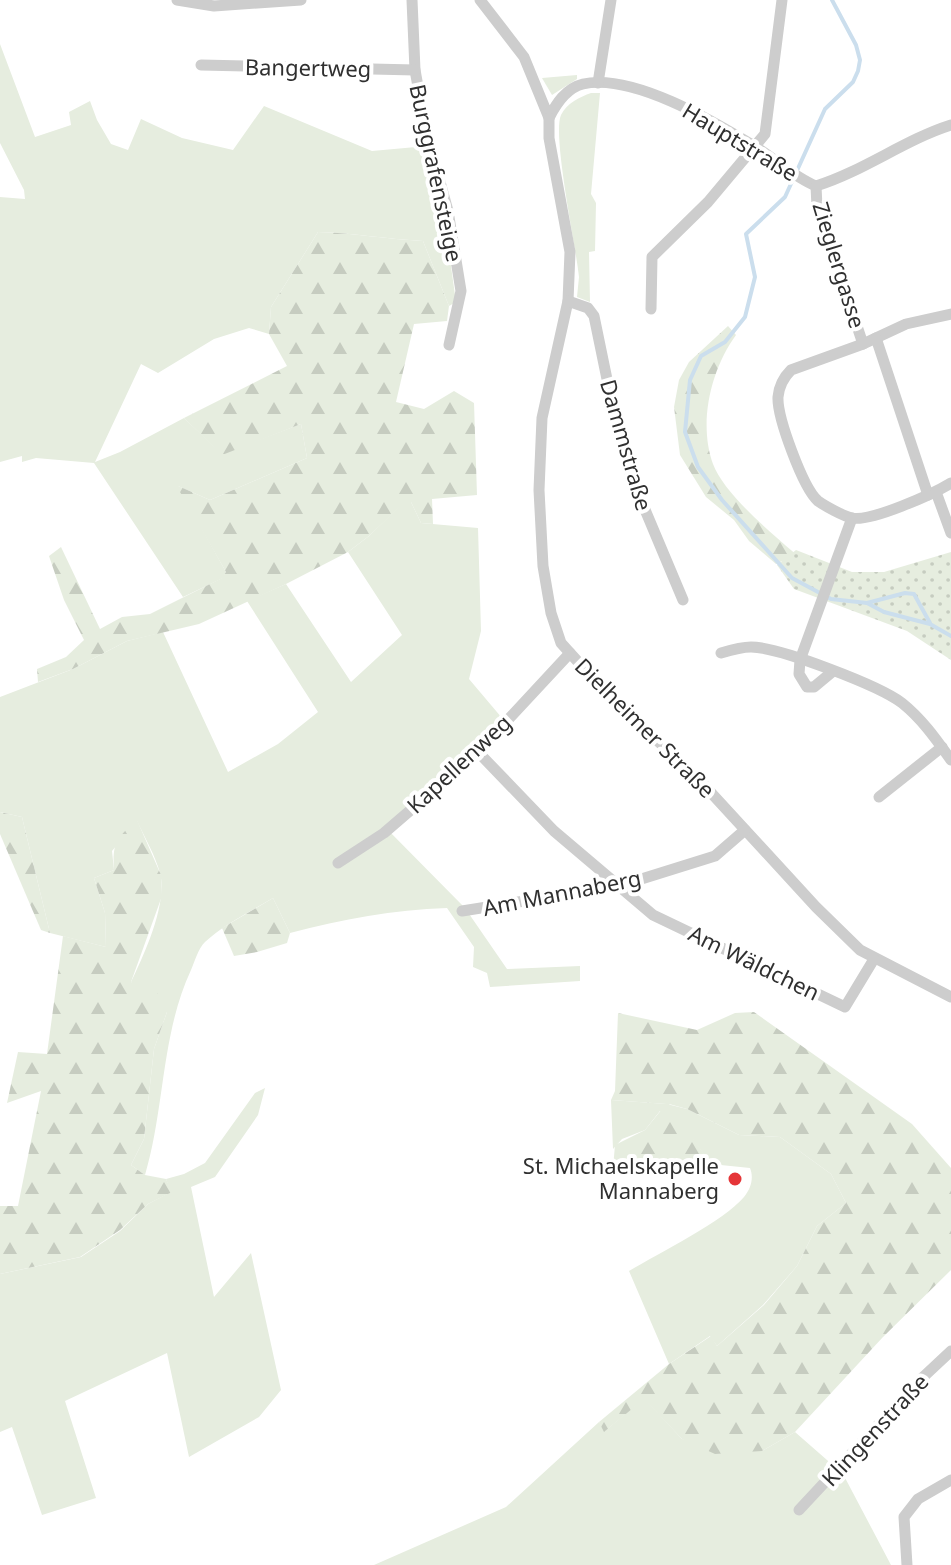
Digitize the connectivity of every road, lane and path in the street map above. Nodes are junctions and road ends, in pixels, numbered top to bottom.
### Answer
1 (177, 0) edge
2 (301, 0) edge
3 (412, 0) edge
4 (480, 0) edge
5 (611, 0) edge
6 (782, 0) edge
7 (201, 65) dead end
8 (415, 70) junction
9 (598, 83) junction
10 (549, 118) junction
11 (951, 125) edge
12 (755, 147) junction
13 (812, 184) junction
14 (568, 301) junction
15 (651, 309) dead end
16 (951, 314) edge
17 (876, 338) junction
18 (863, 344) junction
19 (449, 345) dead end
20 (951, 483) edge
21 (932, 493) junction
22 (852, 518) junction
23 (951, 533) edge
24 (683, 600) dead end
25 (570, 653) junction
26 (721, 653) dead end
27 (800, 660) junction
28 (832, 672) junction
29 (942, 747) junction
30 (478, 752) junction
31 (951, 760) edge
32 (879, 797) dead end
33 (745, 830) junction
34 (338, 863) dead end
35 (619, 886) junction
36 (462, 911) dead end
37 (874, 959) junction
38 (951, 997) edge
39 (951, 1351) edge
40 (951, 1480) edge
41 (799, 1510) dead end
42 (907, 1565) edge

1 - 2 street
3 - 8 street, Burggrafensteige
4 - 10 street, Dielheimer Straße
5 - 9 street
6 - 12 street
7 - 8 street, Bangertweg
8 - 19 street, Burggrafensteige
9 - 10 street
9 - 12 street, Hauptstraße
10 - 14 street, Dielheimer Straße
11 - 13 street, Hauptstraße
12 - 13 street, Hauptstraße
12 - 15 street
13 - 18 street, Zieglergasse
14 - 24 street, Dammstraße
14 - 25 street, Dielheimer Straße
16 - 17 street
17 - 18 street
17 - 21 street
18 - 22 street
20 - 21 street
21 - 22 street
21 - 23 street
22 - 27 street
25 - 30 street, Kapellenweg
25 - 33 street, Dielheimer Straße
26 - 27 street
27 - 28 street
27 - 28 street
28 - 29 street
29 - 31 street
29 - 32 street
30 - 34 street, Kapellenweg
30 - 35 street
33 - 35 street, Am Mannaberg
33 - 37 street, Dielheimer Straße
35 - 36 street, Am Mannaberg
35 - 37 street, Am Wäldchen
37 - 38 street, Dielheimer Straße
39 - 41 street, Klingenstraße
40 - 42 street

